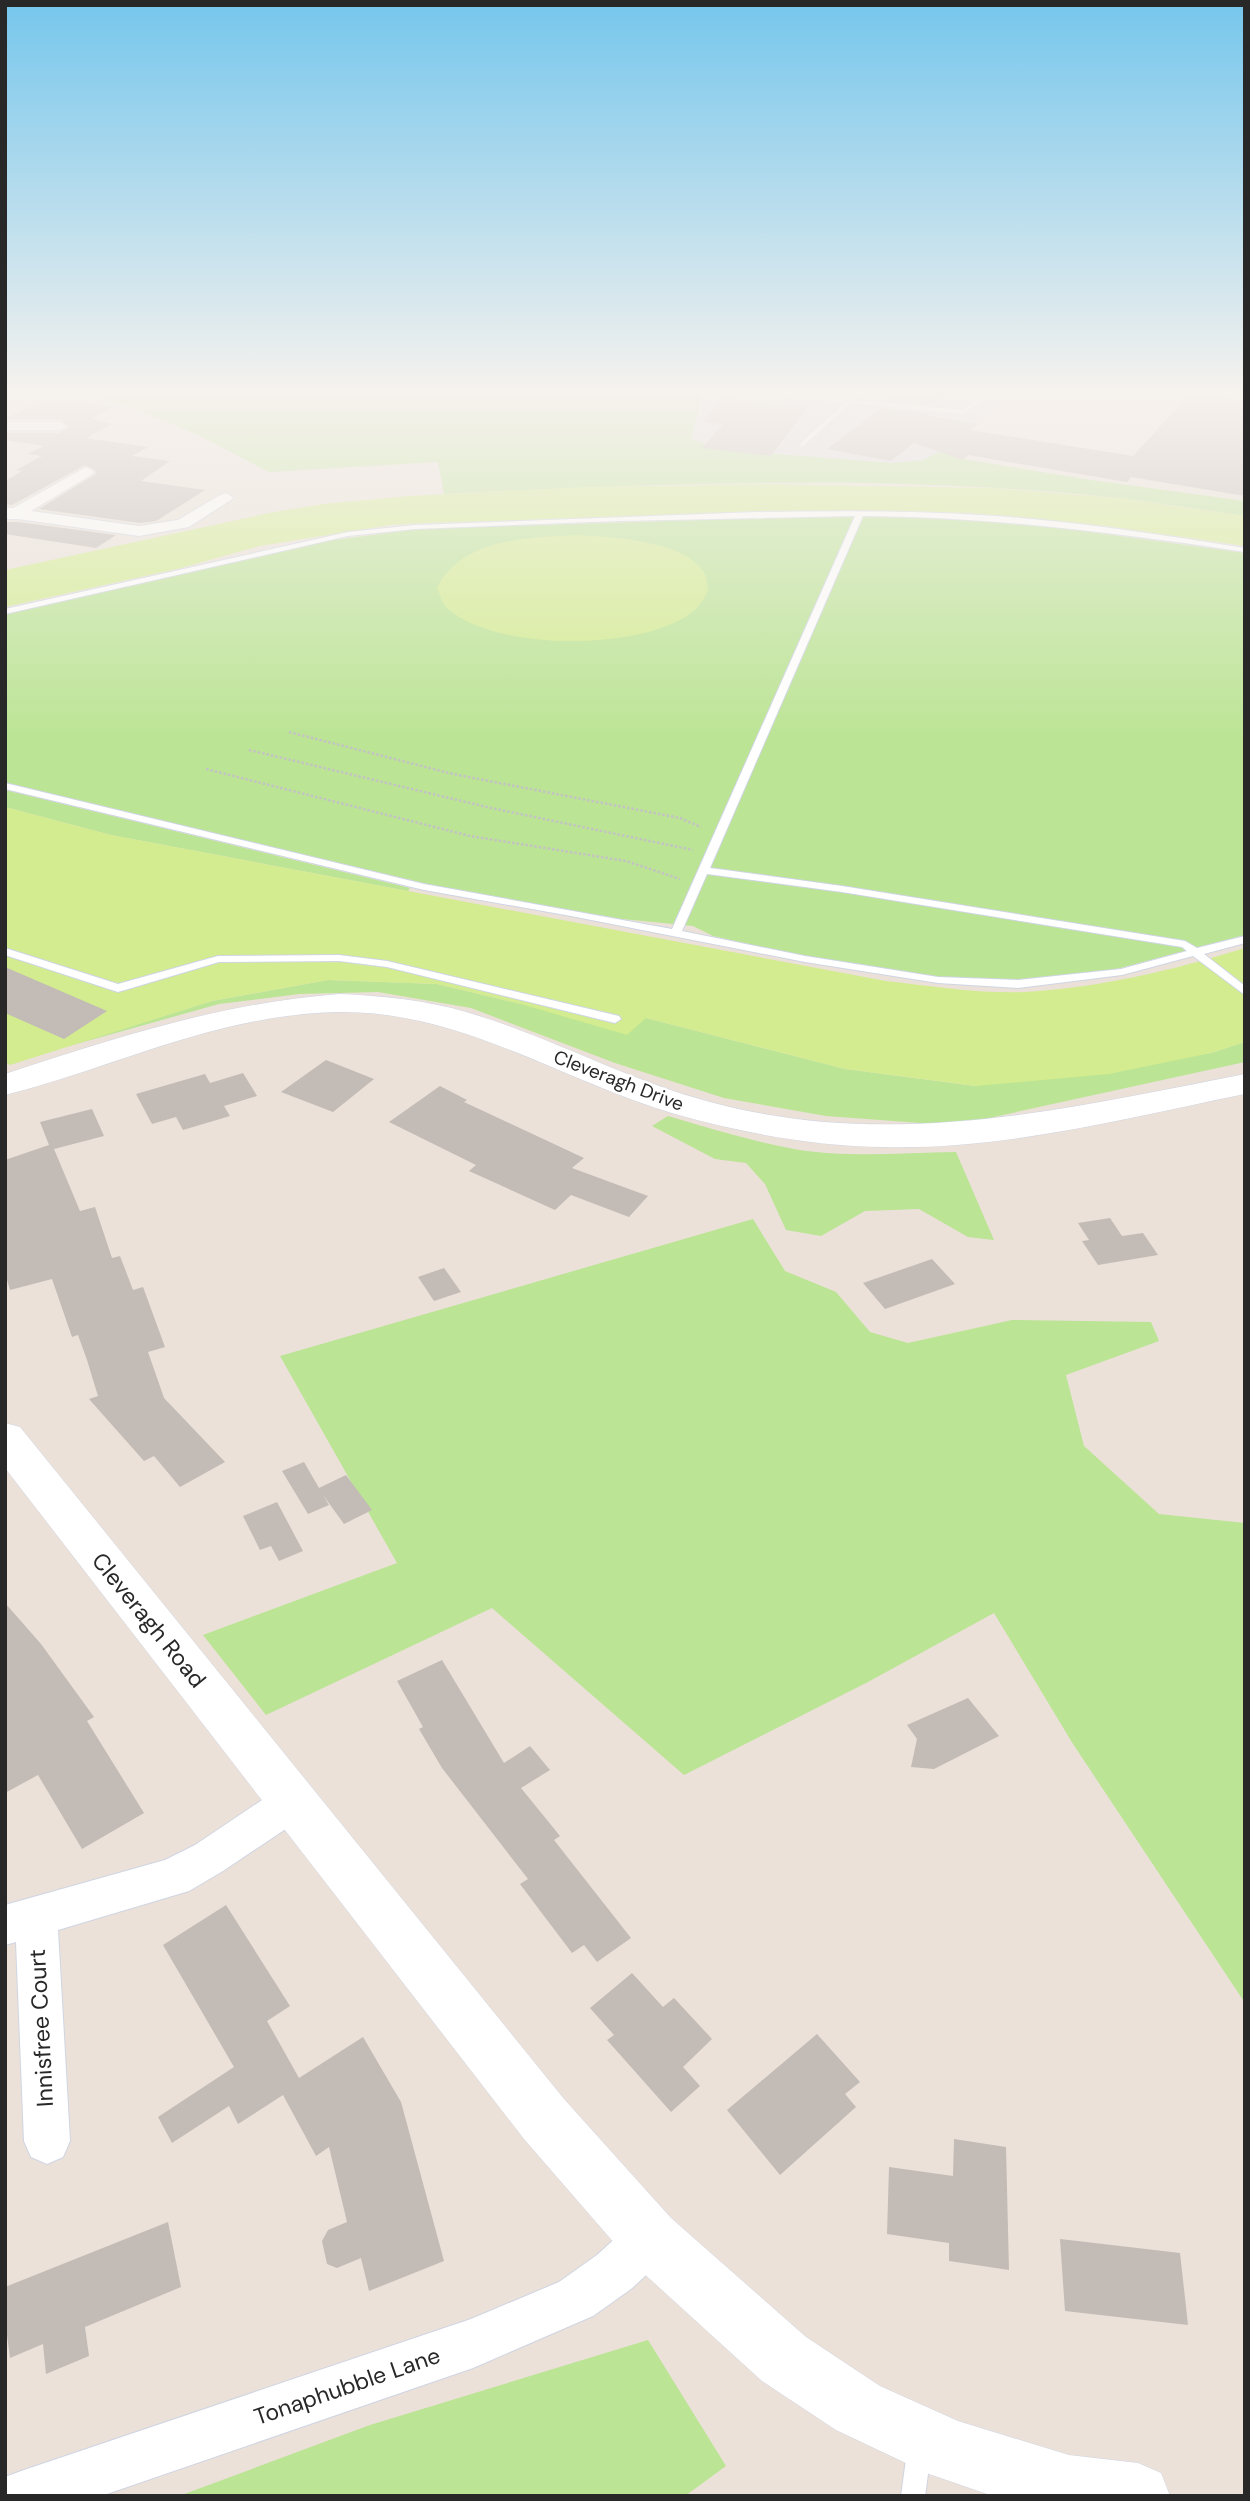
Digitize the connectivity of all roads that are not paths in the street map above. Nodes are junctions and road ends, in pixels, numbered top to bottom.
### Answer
1 (212, 507) edge
2 (860, 514) junction
3 (9, 515) edge
4 (1245, 550) edge
5 (5, 612) edge
6 (5, 786) edge
7 (704, 870) junction
8 (676, 933) junction
9 (1245, 939) edge
10 (5, 951) edge
11 (1195, 952) junction
12 (1245, 992) edge
13 (615, 1019) dead end
14 (1245, 1084) edge
15 (5, 1085) edge
16 (5, 1438) edge
17 (294, 1801) junction
18 (21, 1920) edge
19 (47, 2141) dead end
20 (650, 2239) junction
21 (922, 2437) junction
22 (24, 2496) edge
23 (913, 2496) edge
24 (1138, 2496) edge

1 - 3 street
2 - 4 lane
2 - 5 lane
2 - 7 lane
6 - 8 lane
7 - 8 lane
7 - 11 lane
8 - 11 lane
9 - 11 lane
10 - 13 lane
11 - 12 lane
14 - 15 street, Cleveragh Drive
16 - 17 street, Cleveragh Road
17 - 18 street, Innisfree Court
17 - 20 street, Cleveragh Road
18 - 19 street, Innisfree Court
20 - 21 street, Cleveragh Road
20 - 22 street, Tonaphubble Lane
21 - 23 lane
21 - 24 street, Cleveragh Road

